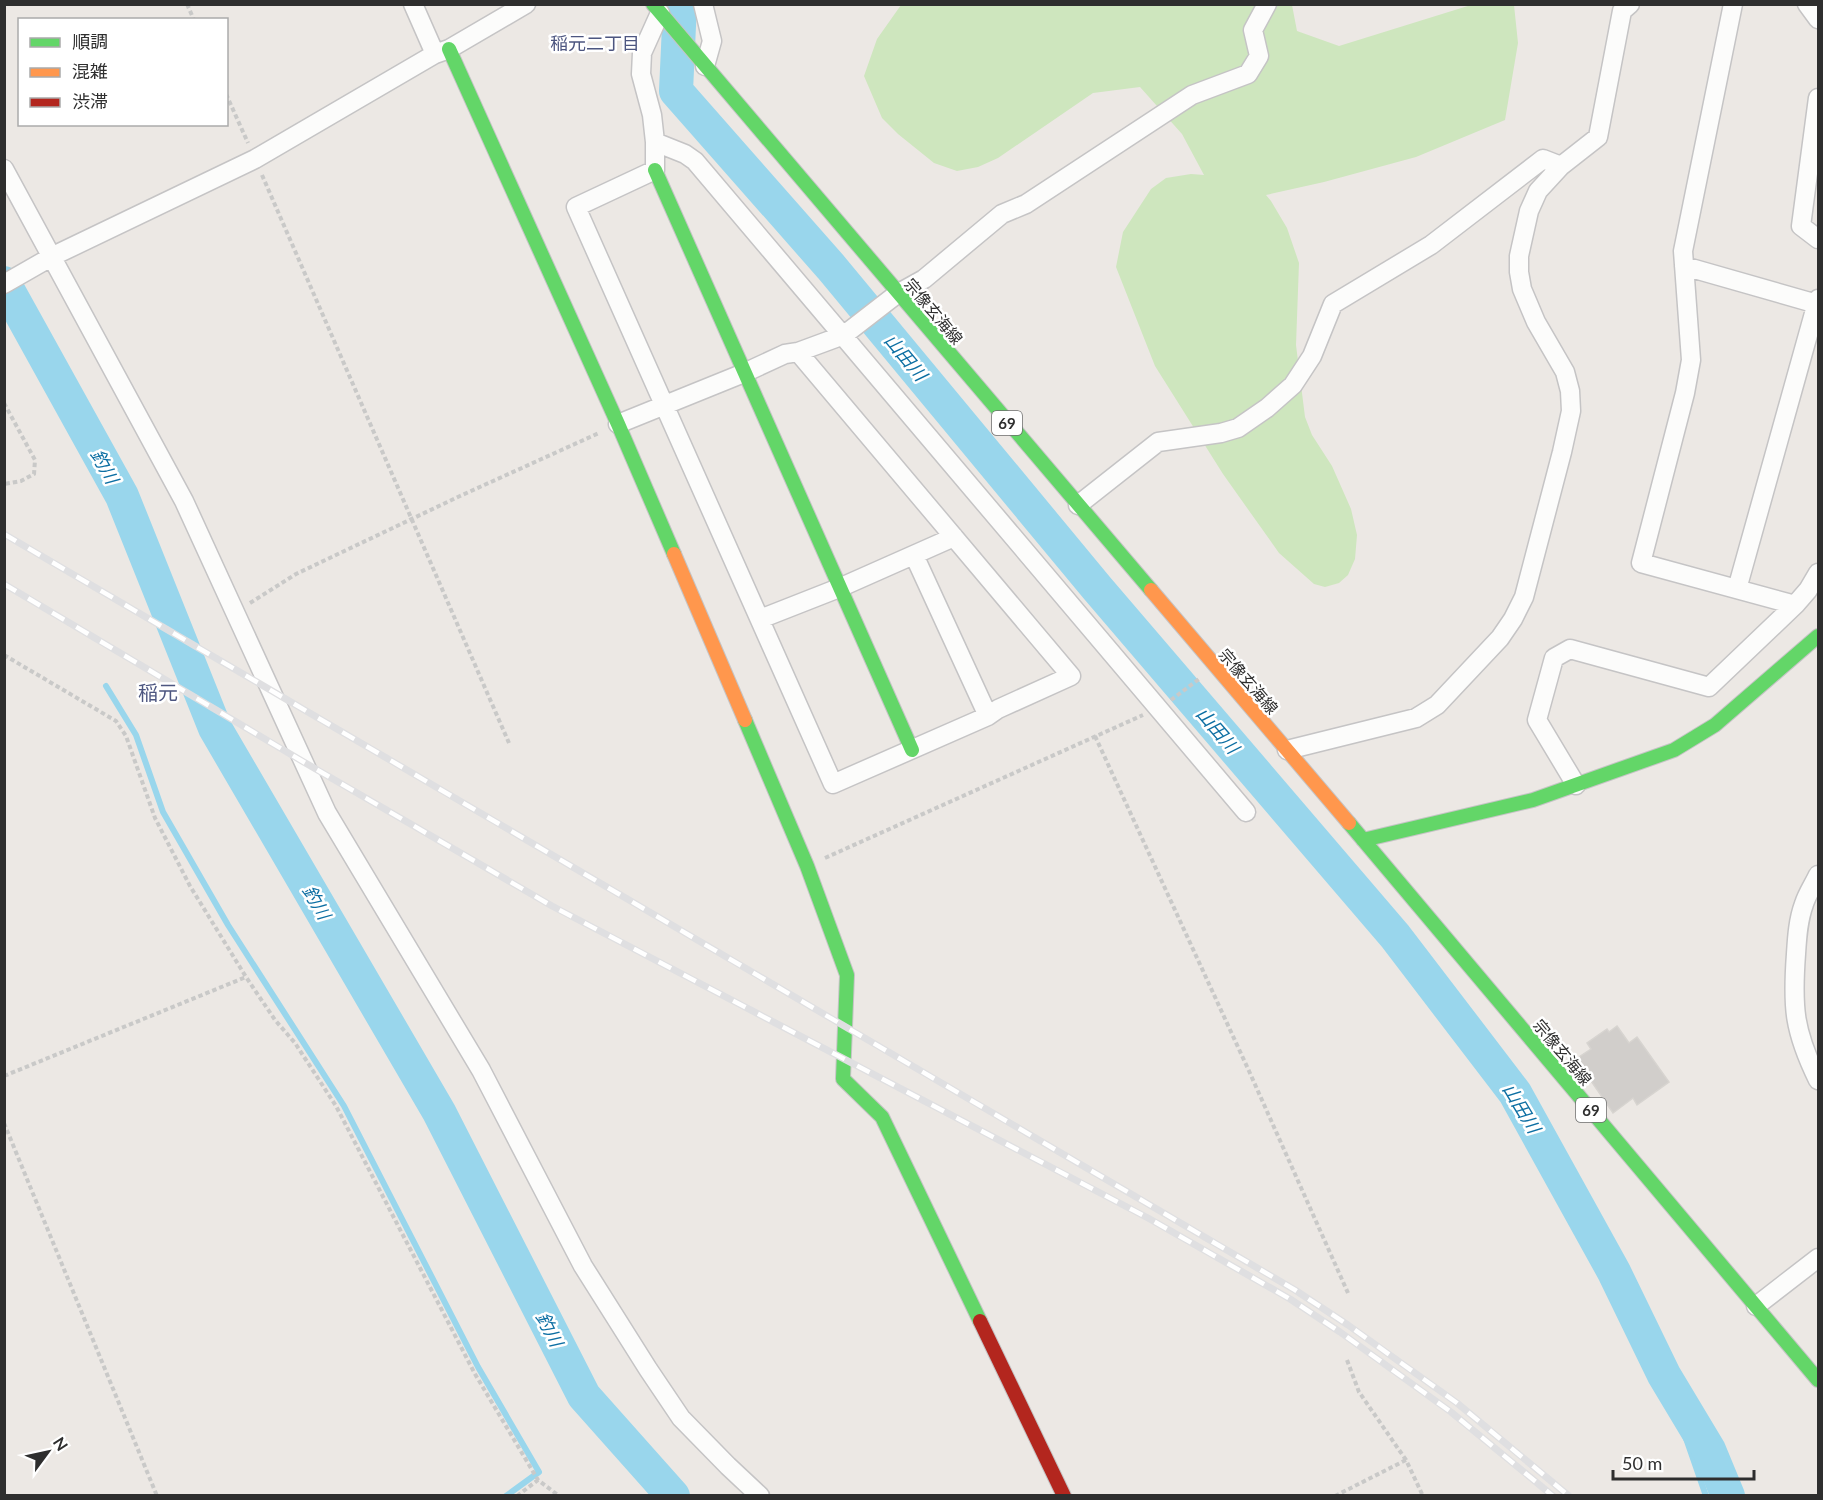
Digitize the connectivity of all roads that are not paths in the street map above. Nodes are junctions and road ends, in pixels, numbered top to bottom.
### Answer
1 (413, 4) edge
2 (526, 4) edge
3 (703, 4) edge
4 (1267, 4) edge
5 (1630, 4) edge
6 (1733, 4) edge
7 (1807, 4) edge
8 (657, 9) edge
9 (1818, 19) edge
10 (442, 52) junction
11 (705, 66) junction
12 (1818, 98) edge
13 (655, 142) junction
14 (1561, 166) junction
15 (4, 169) edge
16 (655, 170) junction
17 (1818, 239) edge
18 (50, 258) junction
19 (1684, 266) junction
20 (4, 284) edge
21 (897, 294) junction
22 (1818, 301) edge
23 (844, 335) junction
24 (798, 352) junction
25 (744, 373) junction
26 (664, 406) junction
27 (618, 424) junction
28 (1078, 505) junction
29 (954, 537) junction
30 (914, 555) junction
31 (1818, 573) edge
32 (839, 588) junction
33 (1737, 589) junction
34 (1795, 604) junction
35 (759, 619) junction
36 (1818, 636) edge
37 (988, 716) junction
38 (912, 750) junction
39 (1287, 750) junction
40 (1576, 785) junction
41 (1246, 812) dead end
42 (1363, 840) junction
43 (1818, 875) edge
44 (1818, 1080) edge
45 (1818, 1258) edge
46 (1756, 1306) junction
47 (1818, 1380) edge
48 (760, 1496) edge
49 (1064, 1496) edge

1 - 10 street
2 - 10 street
3 - 11 street
4 - 21 street
5 - 14 street
6 - 19 street
7 - 9 street
8 - 11 street, 宗像玄海線 / 69
8 - 13 street
10 - 18 street
10 - 27 street
11 - 21 street, 宗像玄海線 / 69
12 - 17 street
13 - 16 street
13 - 23 street
14 - 28 street
14 - 39 street
15 - 18 street
16 - 25 street
16 - 26 street
18 - 20 street
18 - 48 street
19 - 22 street
19 - 33 street
21 - 23 street
21 - 28 street, 宗像玄海線 / 69
22 - 33 street
23 - 24 street
23 - 41 street
24 - 25 street
24 - 29 street
25 - 26 street
25 - 32 street
26 - 27 street
26 - 35 street
27 - 49 street
28 - 39 street, 宗像玄海線 / 69
29 - 30 street
29 - 37 street
30 - 32 street
30 - 37 street
31 - 34 street
32 - 35 street
32 - 38 street
33 - 34 street
34 - 40 street
35 - 38 street
36 - 40 street
37 - 38 street
39 - 42 street, 宗像玄海線 / 69
40 - 42 street
42 - 46 street, 宗像玄海線 / 69
43 - 44 street
45 - 46 street
46 - 47 street, 宗像玄海線 / 69

